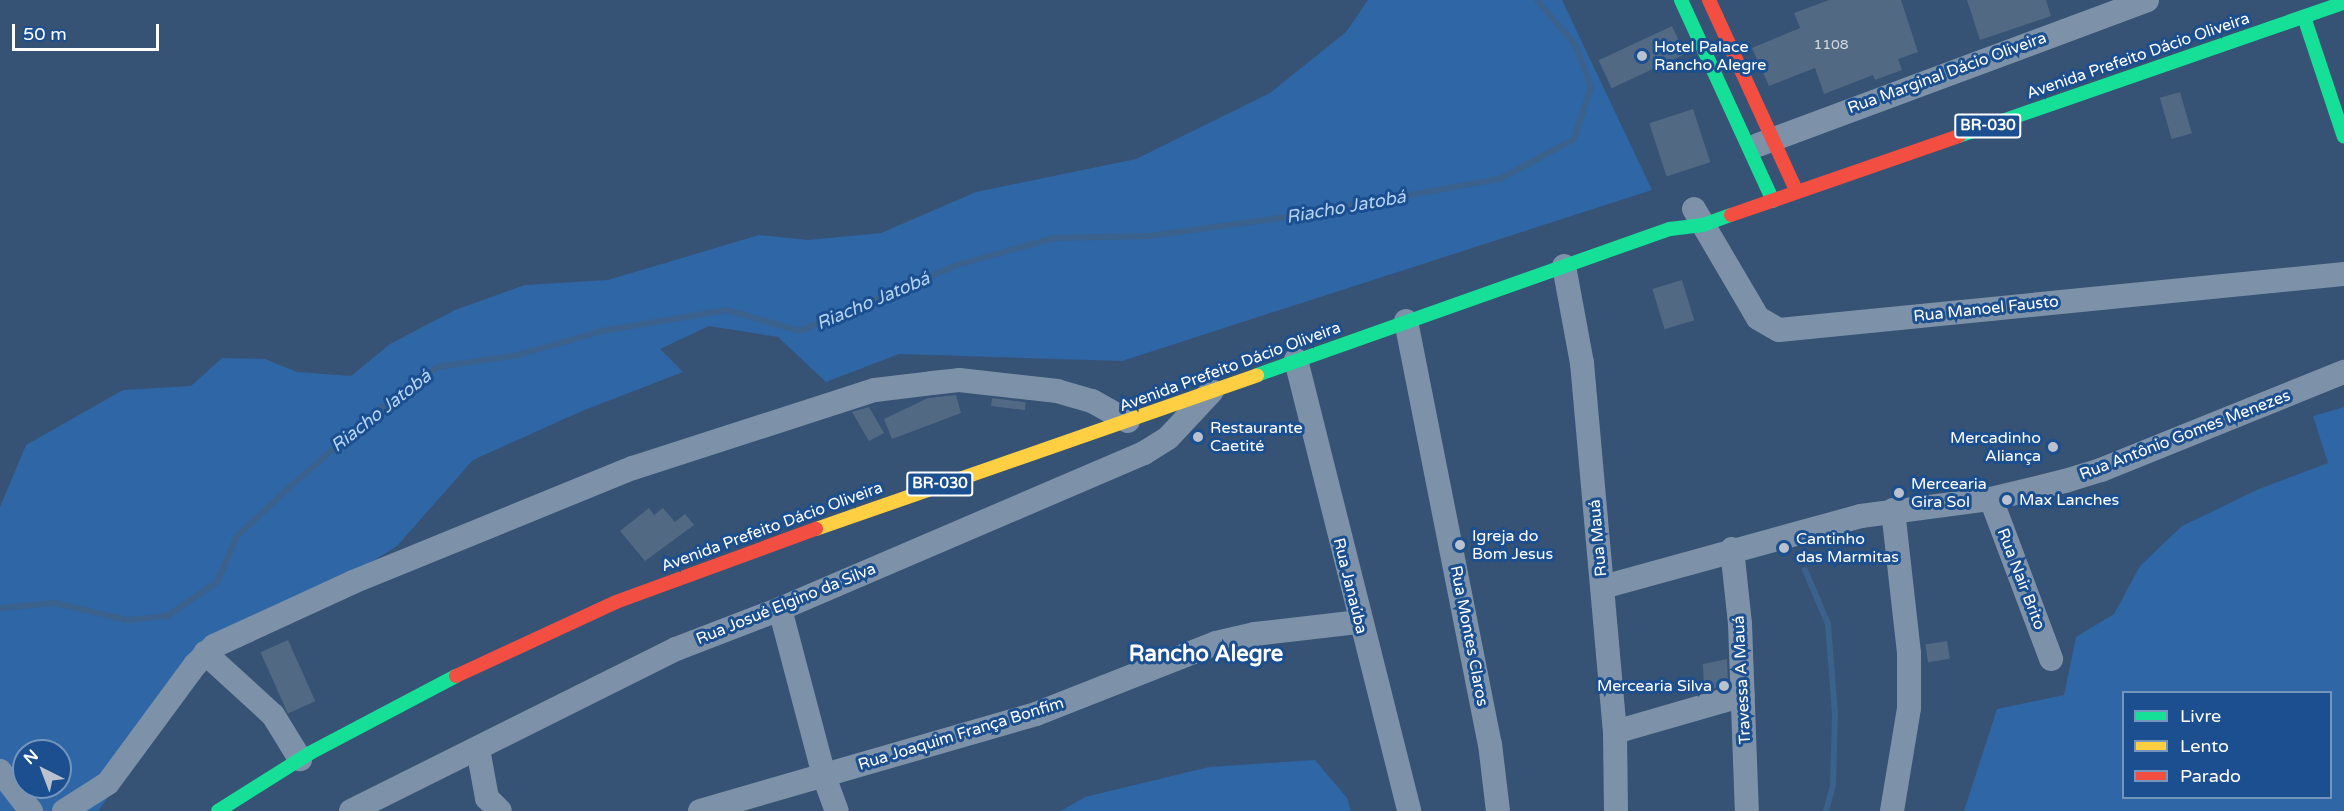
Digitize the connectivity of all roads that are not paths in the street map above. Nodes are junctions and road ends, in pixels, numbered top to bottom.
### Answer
1 (1681, 0) edge
2 (1709, 0) edge
3 (2147, 0) edge
4 (2344, 3) edge
5 (2304, 17) junction
6 (2344, 137) edge
7 (1771, 140) junction
8 (1749, 148) junction
9 (1794, 173) junction
10 (1765, 184) junction
11 (1747, 190) dead end
12 (1797, 192) junction
13 (1773, 201) junction
14 (1701, 213) junction
15 (1564, 266) junction
16 (2344, 274) edge
17 (1406, 321) junction
18 (1296, 360) junction
19 (2344, 372) edge
20 (1213, 389) junction
21 (1128, 421) junction
22 (1991, 499) junction
23 (1893, 510) junction
24 (1732, 549) junction
25 (1603, 586) junction
26 (780, 609) junction
27 (1359, 622) junction
28 (205, 652) junction
29 (2051, 658) dead end
30 (1743, 695) junction
31 (1615, 732) junction
32 (478, 749) junction
33 (300, 759) junction
34 (0, 771) edge
35 (824, 776) junction
36 (31, 811) edge
37 (64, 811) edge
38 (218, 811) edge
39 (351, 811) edge
40 (500, 811) edge
41 (700, 811) edge
42 (837, 811) edge
43 (1409, 811) edge
44 (1498, 811) edge
45 (1616, 811) edge
46 (1747, 811) edge
47 (1892, 811) edge

1 - 8 main road
2 - 7 main road
3 - 7 street, Rua Marginal Dácio Oliveira
4 - 5 main road, Avenida Prefeito Dácio Oliveira / BR-030
5 - 6 main road
5 - 12 main road, Avenida Prefeito Dácio Oliveira / BR-030
7 - 8 street, Rua Marginal Dácio Oliveira
7 - 9 main road
8 - 10 main road
9 - 10 main road
9 - 12 main road
10 - 11 main road
10 - 13 main road
12 - 13 main road, Avenida Prefeito Dácio Oliveira / BR-030
13 - 14 main road, Avenida Prefeito Dácio Oliveira / BR-030
14 - 15 main road, Avenida Prefeito Dácio Oliveira / BR-030
14 - 16 street, Rua Manoel Fausto
15 - 17 main road, Avenida Prefeito Dácio Oliveira / BR-030
15 - 25 street, Rua Mauá
17 - 18 main road, Avenida Prefeito Dácio Oliveira / BR-030
17 - 44 street, Rua Montes Claros
18 - 20 main road, Avenida Prefeito Dácio Oliveira / BR-030
18 - 27 street, Rua Janaúba
19 - 22 street, Rua Antônio Gomes Menezes
20 - 21 main road, Avenida Prefeito Dácio Oliveira / BR-030
20 - 26 street, Rua Josué Elgino da Silva
21 - 28 street
21 - 33 main road, Avenida Prefeito Dácio Oliveira / BR-030
22 - 23 street, Rua Antônio Gomes Menezes
22 - 29 street, Rua Nair Brito
23 - 24 street, Rua Antônio Gomes Menezes
23 - 47 street
24 - 25 street, Rua Antônio Gomes Menezes
24 - 30 street, Travessa A Mauá
25 - 31 street, Rua Mauá
26 - 32 street, Rua Josué Elgino da Silva
26 - 35 street
27 - 35 street, Rua Joaquim França Bonfim
27 - 43 street, Rua Janaúba
28 - 33 street
28 - 37 street
30 - 31 street
30 - 46 street, Travessa A Mauá
31 - 45 street, Rua Mauá
32 - 39 street, Rua Josué Elgino da Silva
32 - 40 street
33 - 38 main road, Avenida Prefeito Dácio Oliveira / BR-030
34 - 36 street
35 - 41 street, Rua Joaquim França Bonfim
35 - 42 street

